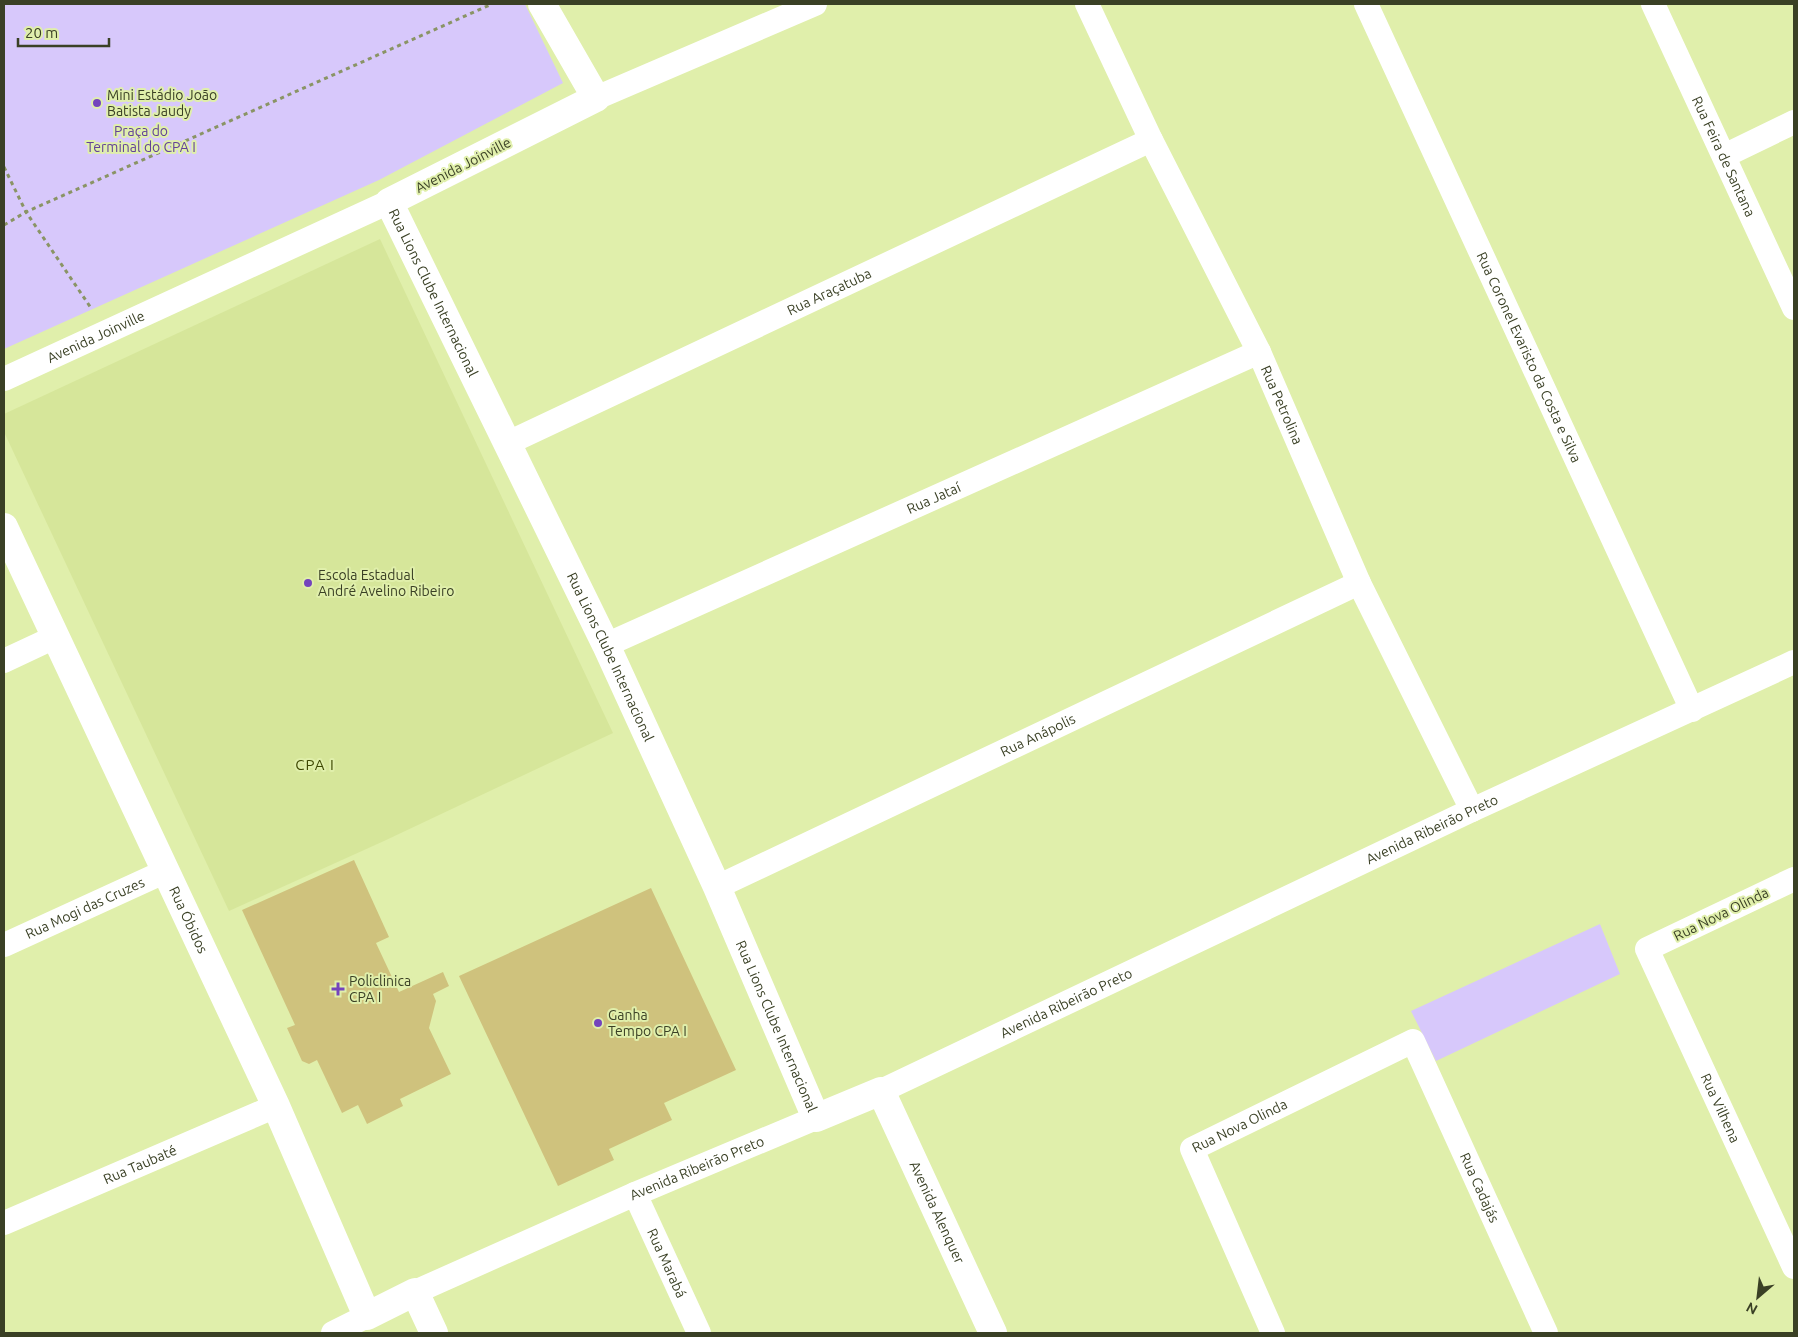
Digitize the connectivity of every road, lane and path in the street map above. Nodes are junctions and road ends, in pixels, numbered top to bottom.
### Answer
1 (492, 4) edge
2 (542, 4) edge
3 (815, 4) edge
4 (1086, 4) edge
5 (1366, 4) edge
6 (1653, 4) edge
7 (596, 98) junction
8 (1794, 122) edge
9 (1151, 140) junction
10 (1724, 156) junction
11 (4, 166) edge
12 (389, 202) junction
13 (26, 212) junction
14 (4, 225) edge
15 (1794, 308) edge
16 (106, 332) junction
17 (1259, 352) junction
18 (4, 379) edge
19 (508, 443) junction
20 (4, 527) edge
21 (1360, 583) junction
22 (55, 637) junction
23 (606, 645) junction
24 (4, 661) edge
25 (1794, 662) edge
26 (1692, 710) junction
27 (1472, 810) junction
28 (166, 871) junction
29 (1794, 879) edge
30 (717, 887) junction
31 (4, 946) edge
32 (1647, 949) joint
33 (1413, 1041) joint
34 (881, 1090) junction
35 (276, 1106) junction
36 (816, 1118) junction
37 (635, 1194) junction
38 (4, 1223) edge
39 (1794, 1267) edge
40 (415, 1292) junction
41 (367, 1316) junction
42 (333, 1333) edge
43 (434, 1333) edge
44 (699, 1333) edge
45 (993, 1333) edge
46 (1273, 1333) edge
47 (1546, 1333) edge

1 - 13 path
2 - 7 street
3 - 7 street, Avenida Joinville
4 - 9 street, Rua Petrolina
5 - 26 street, Rua Coronel Evaristo da Costa e Silva
6 - 10 street, Rua Feira de Santana
7 - 12 street, Avenida Joinville
8 - 10 street
9 - 17 street, Rua Petrolina
9 - 19 street, Rua Araçatuba
10 - 15 street, Rua Feira de Santana
11 - 13 path
12 - 16 street, Avenida Joinville
12 - 19 street, Rua Lions Clube Internacional
13 - 14 path
13 - 16 path
16 - 18 street, Avenida Joinville
17 - 21 street, Rua Petrolina
17 - 23 street, Rua Jataí
19 - 23 street, Rua Lions Clube Internacional
20 - 22 street, Rua Óbidos
21 - 27 street, Rua Petrolina
21 - 30 street, Rua Anápolis
22 - 24 street
22 - 28 street, Rua Óbidos
23 - 30 street, Rua Lions Clube Internacional
25 - 26 street, Avenida Ribeirão Preto
26 - 27 street, Avenida Ribeirão Preto
27 - 34 street, Avenida Ribeirão Preto
28 - 31 street, Rua Mogi das Cruzes
28 - 35 street, Rua Óbidos
29 - 32 street, Rua Nova Olinda
30 - 36 street, Rua Lions Clube Internacional
32 - 39 street, Rua Vilhena
33 - 46 street, Rua Nova Olinda
33 - 47 street, Rua Cadajás
34 - 36 street, Avenida Ribeirão Preto
34 - 45 street, Avenida Alenquer
35 - 38 street, Rua Taubaté
35 - 41 street, Rua Óbidos
36 - 37 street, Avenida Ribeirão Preto
37 - 40 street, Avenida Ribeirão Preto
37 - 44 street, Rua Marabá
40 - 41 street, Avenida Ribeirão Preto
40 - 43 street
41 - 42 street, Avenida Ribeirão Preto

